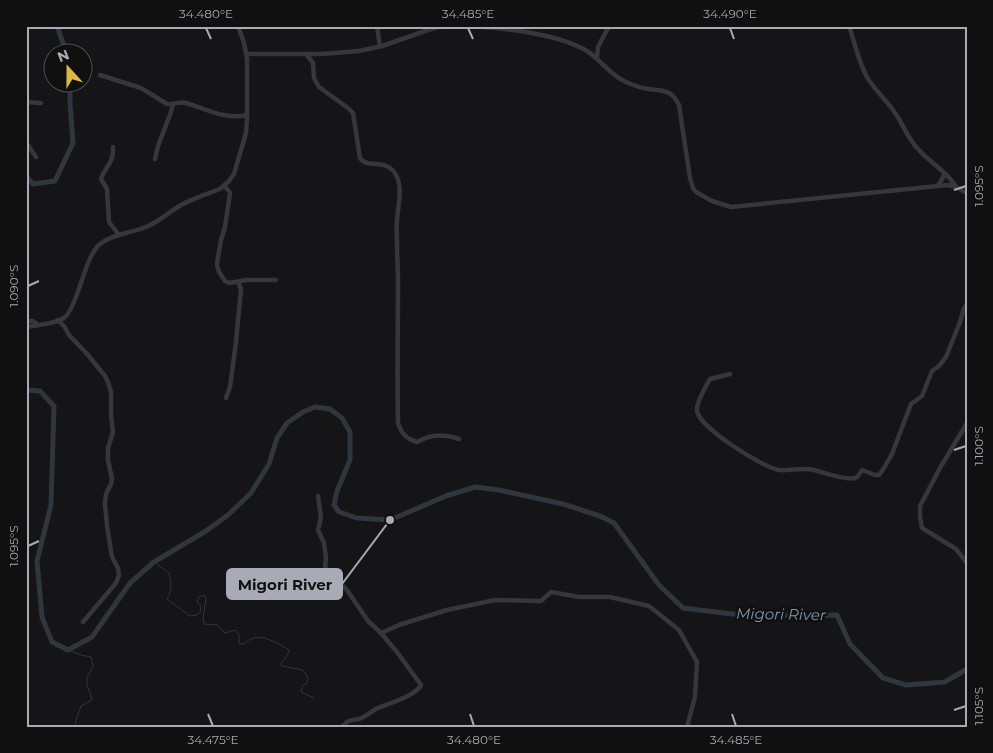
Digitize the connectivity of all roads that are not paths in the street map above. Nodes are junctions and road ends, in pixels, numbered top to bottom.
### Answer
1 (238, 26) edge
2 (377, 26) edge
3 (445, 26) edge
4 (472, 26) edge
5 (609, 26) edge
6 (849, 26) edge
7 (431, 28) edge
8 (380, 47) junction
9 (598, 47) junction
10 (590, 53) junction
11 (246, 54) junction
12 (306, 54) junction
13 (597, 58) junction
14 (100, 75) dead end
15 (26, 102) edge
16 (41, 103) dead end
17 (173, 104) junction
18 (247, 114) junction
19 (26, 142) edge
20 (113, 147) dead end
21 (36, 157) dead end
22 (155, 159) dead end
23 (945, 174) junction
24 (232, 178) junction
25 (224, 186) junction
26 (938, 186) junction
27 (956, 187) junction
28 (230, 191) junction
29 (967, 193) edge
30 (119, 235) junction
31 (276, 280) dead end
32 (238, 282) junction
33 (967, 304) edge
34 (66, 316) junction
35 (58, 320) junction
36 (26, 321) edge
37 (38, 325) junction
38 (64, 326) junction
39 (26, 327) edge
40 (730, 374) dead end
41 (226, 398) dead end
42 (967, 423) edge
43 (459, 439) dead end
44 (318, 496) dead end
45 (967, 563) edge
46 (83, 622) dead end
47 (380, 632) junction
48 (342, 727) edge
49 (687, 727) edge

1 - 11 street
2 - 8 street
3 - 7 street
4 - 10 street
5 - 9 street
6 - 23 street
7 - 8 street
8 - 12 street
9 - 10 street
9 - 13 street
10 - 13 street
11 - 12 street
11 - 18 street
12 - 43 street
13 - 26 street
14 - 17 street
15 - 16 street
17 - 18 street
17 - 22 street
18 - 24 street
19 - 21 street
20 - 30 street
23 - 26 street
23 - 27 street
24 - 25 street
24 - 28 street
25 - 28 street
25 - 30 street
26 - 27 street
27 - 29 street
28 - 32 street
30 - 34 street
31 - 32 street
32 - 41 street
33 - 40 street
34 - 35 street
34 - 38 street
35 - 37 street
35 - 38 street
36 - 37 street
37 - 39 street
38 - 46 street
42 - 45 street
44 - 47 street
47 - 48 street
47 - 49 street

